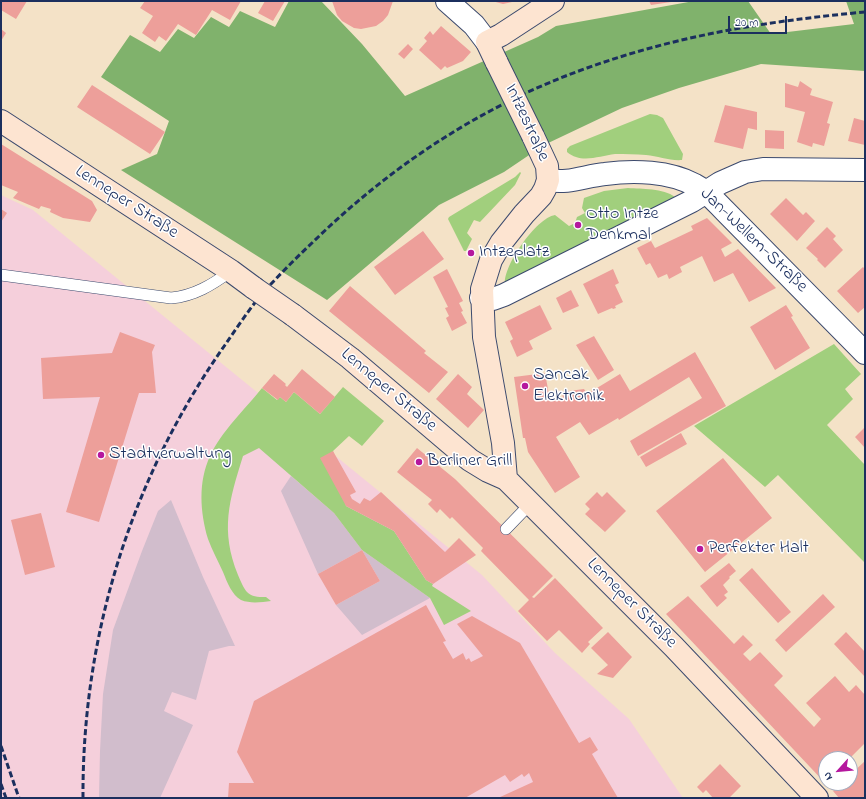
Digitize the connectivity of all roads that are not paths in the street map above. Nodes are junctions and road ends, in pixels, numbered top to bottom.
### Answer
1 (447, 1) edge
2 (553, 1) edge
3 (487, 42) junction
4 (1, 121) edge
5 (865, 170) edge
6 (548, 180) junction
7 (706, 192) junction
8 (231, 271) junction
9 (1, 275) edge
10 (481, 298) junction
11 (865, 353) edge
12 (506, 479) junction
13 (531, 503) junction
14 (506, 529) dead end
15 (817, 798) edge

1 - 3 street
2 - 3 main road
3 - 6 main road, Intzestraße, bridge
4 - 8 main road, Lenneper Straße
5 - 7 street
6 - 7 street, Jan-Wellem-Straße
6 - 10 main road, Intzestraße
7 - 10 street
7 - 11 street, Jan-Wellem-Straße
8 - 9 lane
8 - 12 main road, Lenneper Straße, bridge
10 - 12 main road, Intzestraße
12 - 13 main road, Lenneper Straße
13 - 14 lane
13 - 15 main road, Lenneper Straße

